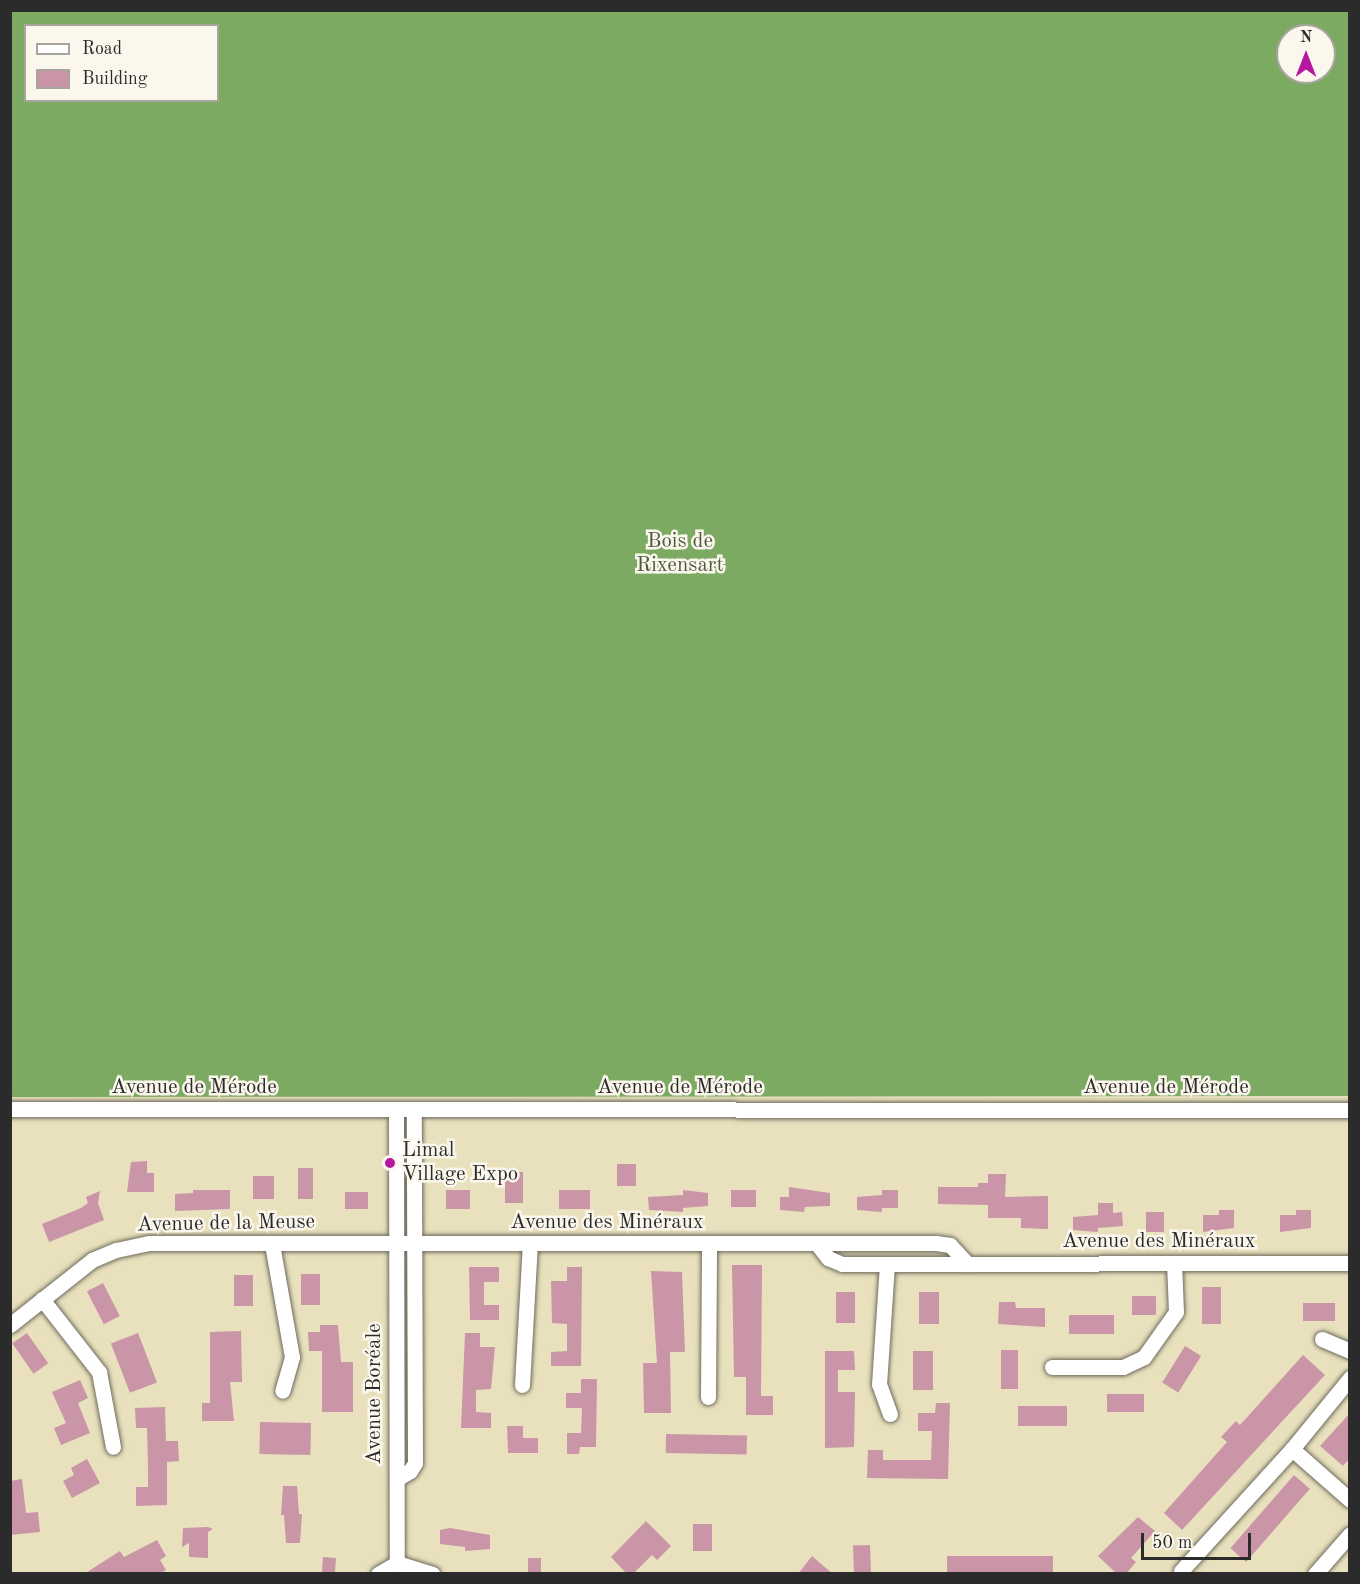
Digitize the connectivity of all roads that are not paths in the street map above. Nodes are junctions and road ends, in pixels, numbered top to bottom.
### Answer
1 (10, 1109) edge
2 (396, 1109) junction
3 (414, 1109) junction
4 (1350, 1110) edge
5 (396, 1243) junction
6 (414, 1243) junction
7 (272, 1244) junction
8 (530, 1244) junction
9 (709, 1244) junction
10 (817, 1244) junction
11 (1174, 1263) junction
12 (1350, 1263) edge
13 (887, 1264) junction
14 (968, 1264) junction
15 (42, 1299) junction
16 (10, 1325) edge
17 (1322, 1339) dead end
18 (1350, 1351) edge
19 (1052, 1367) dead end
20 (1350, 1378) edge
21 (522, 1385) dead end
22 (282, 1391) dead end
23 (708, 1397) dead end
24 (890, 1414) dead end
25 (112, 1448) dead end
26 (1292, 1449) junction
27 (397, 1479) junction
28 (1350, 1500) edge
29 (1350, 1534) edge
30 (397, 1563) junction
31 (1181, 1571) dead end
32 (378, 1574) edge
33 (432, 1574) edge
34 (1315, 1574) edge

1 - 2 street, Avenue de Mérode
2 - 3 street, Avenue de Mérode
2 - 5 street, Avenue Boréale
3 - 4 street, Avenue de Mérode
3 - 6 street, Avenue Boréale
5 - 6 street, Avenue des Minéraux
5 - 7 street, Avenue de la Meuse
5 - 27 street, Avenue Boréale
6 - 8 street, Avenue des Minéraux
6 - 27 street, Avenue Boréale
7 - 15 street, Avenue de la Meuse
7 - 22 street
8 - 9 street, Avenue des Minéraux
8 - 21 street
9 - 10 street, Avenue des Minéraux
9 - 23 street
10 - 13 street, Avenue des Minéraux
10 - 14 street, Avenue des Minéraux
11 - 12 street, Avenue des Minéraux
11 - 14 street, Avenue des Minéraux
11 - 19 street
13 - 14 street, Avenue des Minéraux
13 - 24 street
15 - 16 street, Avenue de la Meuse
15 - 25 street
17 - 18 street
20 - 26 street
26 - 28 street
26 - 31 street
27 - 30 street
29 - 34 street
30 - 32 street
30 - 33 street

